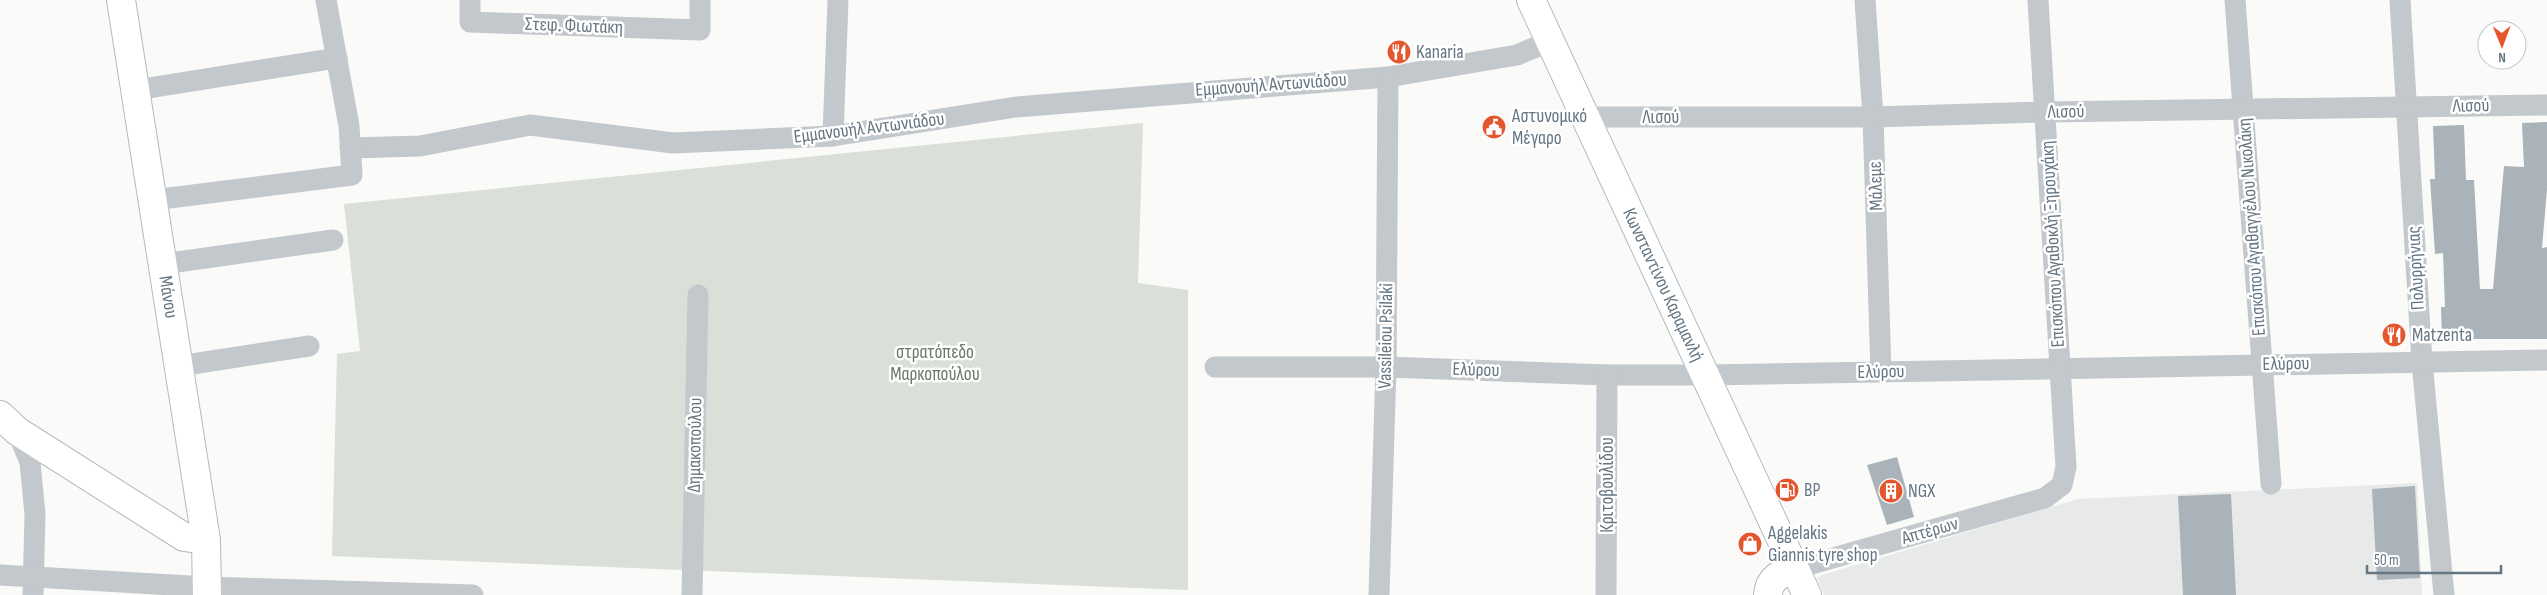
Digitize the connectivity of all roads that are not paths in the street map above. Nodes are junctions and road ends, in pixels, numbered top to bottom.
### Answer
1 (121, 0) edge
2 (326, 0) edge
3 (470, 0) edge
4 (700, 0) edge
5 (838, 0) edge
6 (1531, 0) edge
7 (1865, 0) edge
8 (2038, 0) edge
9 (2236, 0) edge
10 (2400, 0) edge
11 (1550, 42) junction
12 (337, 58) junction
13 (1388, 77) junction
14 (136, 90) junction
15 (2547, 105) edge
16 (2407, 106) junction
17 (2243, 109) junction
18 (2046, 112) junction
19 (1585, 117) junction
20 (1873, 117) junction
21 (833, 136) junction
22 (350, 148) junction
23 (153, 200) junction
24 (333, 240) dead end
25 (163, 264) junction
26 (698, 295) dead end
27 (309, 346) dead end
28 (2547, 360) edge
29 (2422, 362) junction
30 (2262, 365) junction
31 (179, 366) junction
32 (1215, 367) dead end
33 (1386, 367) junction
34 (2059, 368) junction
35 (1882, 372) junction
36 (1607, 375) junction
37 (1704, 375) junction
38 (8, 423) edge
39 (2271, 484) dead end
40 (2062, 485) joint
41 (206, 540) junction
42 (1794, 569) junction
43 (0, 575) edge
44 (33, 586) edge
45 (207, 591) edge
46 (451, 595) edge
47 (473, 595) edge
48 (692, 595) edge
49 (1379, 595) edge
50 (1606, 595) edge
51 (1768, 595) edge
52 (1807, 595) edge
53 (2444, 595) edge

1 - 14 street, Μάνου
2 - 12 street
3 - 4 street, Στεφ. Φιωτάκη
5 - 21 street
6 - 11 street, Κωνσταντίνου Καραμανλή
7 - 20 street, Μάλεμε
8 - 18 street, Επισκόπου Αγαθοκλή Ξηρουχάκη
9 - 17 street, Επισκόπου Αγαθαγγέλου Νικολάκη
10 - 16 street, Πολυρρήνιας
11 - 13 street, Εμμανουήλ Αντωνιάδου
11 - 19 street, Κωνσταντίνου Καραμανλή
12 - 14 street
12 - 22 street
13 - 21 street, Εμμανουήλ Αντωνιάδου
13 - 33 street, Vassileiou Psilaki
14 - 23 street, Μάνου
15 - 16 street, Λισού
16 - 17 street, Λισού
16 - 29 street, Πολυρρήνιας
17 - 18 street, Λισού
17 - 30 street, Επισκόπου Αγαθαγγέλου Νικολάκη
18 - 20 street, Λισού
18 - 34 street, Επισκόπου Αγαθοκλή Ξηρουχάκη
19 - 20 street, Λισού
19 - 37 street, Κωνσταντίνου Καραμανλή
20 - 35 street, Μάλεμε
21 - 22 street, Εμμανουήλ Αντωνιάδου
22 - 23 street
23 - 25 street, Μάνου
24 - 25 street
25 - 31 street, Μάνου
26 - 48 street, Δημακοπούλου
27 - 31 street
28 - 29 street, Ελύρου
29 - 30 street, Ελύρου
29 - 53 street, Πολυρρήνιας
30 - 34 street, Ελύρου
30 - 39 street, Επισκόπου Αγαθαγγέλου Νικολάκη
31 - 41 street, Μάνου
32 - 33 street, Ελύρου
33 - 36 street, Ελύρου
33 - 49 street, Vassileiou Psilaki
34 - 35 street, Ελύρου
34 - 40 street, Επισκόπου Αγαθοκλή Ξηρουχάκη
35 - 37 street, Ελύρου
36 - 37 street, Ελύρου
36 - 50 street, Κριτοβουλίδου
37 - 42 street, Κωνσταντίνου Καραμανλή
38 - 41 street
38 - 44 street
40 - 42 street, Απτέρων
41 - 45 street, Μάνου
42 - 51 street
42 - 52 street, Κωνσταντίνου Καραμανλή
43 - 44 street
44 - 45 street
45 - 46 street
46 - 47 street

